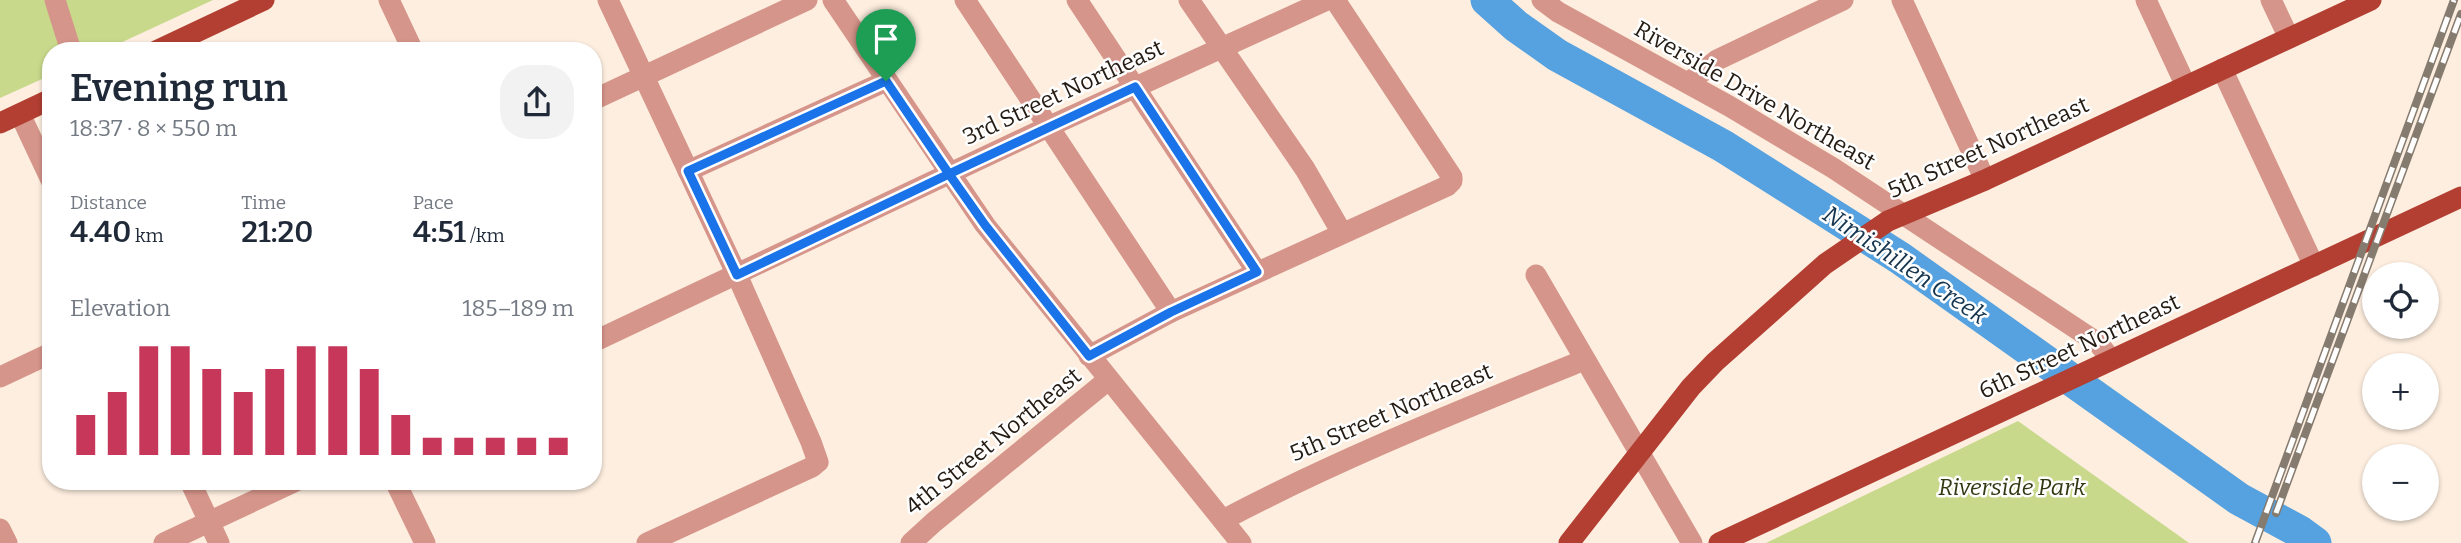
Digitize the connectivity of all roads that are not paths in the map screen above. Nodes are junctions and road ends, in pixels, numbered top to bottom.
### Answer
1 (55, 0) edge
2 (264, 0) edge
3 (389, 0) edge
4 (608, 0) edge
5 (807, 0) edge
6 (833, 0) edge
7 (965, 0) edge
8 (1077, 0) edge
9 (1189, 0) edge
10 (1327, 0) edge
11 (1335, 0) edge
12 (1542, 0) edge
13 (1843, 0) edge
14 (1902, 0) edge
15 (2146, 0) edge
16 (2271, 0) edge
17 (2371, 0) edge
18 (1820, 5) edge
19 (2289, 38) junction
20 (68, 42) edge
21 (193, 42) edge
22 (409, 42) edge
23 (1221, 48) junction
24 (2222, 69) junction
25 (643, 77) junction
26 (886, 81) junction
27 (1688, 83) junction
28 (2186, 86) junction
29 (1135, 87) junction
30 (602, 96) edge
31 (42, 103) edge
32 (20, 114) junction
33 (0, 123) edge
34 (1050, 126) junction
35 (42, 161) edge
36 (688, 171) junction
37 (949, 174) junction
38 (1985, 180) junction
39 (2461, 197) edge
40 (1896, 217) junction
41 (1342, 233) junction
42 (2314, 266) junction
43 (1257, 272) junction
44 (737, 275) junction
45 (1536, 275) dead end
46 (1171, 312) junction
47 (602, 338) edge
48 (1089, 356) junction
49 (42, 357) edge
50 (1584, 360) junction
51 (2106, 362) junction
52 (0, 377) edge
53 (1108, 380) junction
54 (1638, 453) junction
55 (194, 490) edge
56 (277, 490) edge
57 (399, 490) edge
58 (1223, 520) junction
59 (209, 522) junction
60 (0, 529) edge
61 (7, 543) edge
62 (164, 543) edge
63 (219, 543) edge
64 (425, 543) edge
65 (647, 543) edge
66 (911, 543) edge
67 (1241, 543) edge
68 (1569, 543) edge
69 (1692, 543) edge
70 (1719, 543) edge

1 - 20 street
2 - 21 main road
3 - 22 street
4 - 25 street
5 - 25 street
6 - 26 street
7 - 34 street
8 - 29 street
9 - 23 street
10 - 23 street, 3rd Street Northeast
11 - 41 street, 4th Street Northeast
12 - 27 street, Riverside Drive Northeast
13 - 18 street
14 - 38 street
15 - 28 street
16 - 19 street
17 - 19 main road, 5th Street Northeast
18 - 27 street
19 - 24 main road, 5th Street Northeast
23 - 29 street, 3rd Street Northeast
23 - 41 street
24 - 28 main road, 5th Street Northeast
24 - 42 street
25 - 30 street
25 - 36 street
26 - 36 street
26 - 37 street
27 - 40 street, Riverside Drive Northeast
28 - 38 main road, 5th Street Northeast
29 - 34 street, 3rd Street Northeast
29 - 43 street
31 - 32 main road
32 - 33 main road
32 - 35 street
34 - 37 street, 3rd Street Northeast
34 - 46 street
36 - 44 street
37 - 44 street, 3rd Street Northeast
37 - 48 street
38 - 40 main road, 5th Street Northeast
39 - 42 main road, 6th Street Northeast
40 - 51 street, Riverside Drive Northeast
40 - 54 main road, 5th Street Northeast
41 - 43 street, 4th Street Northeast
42 - 51 main road, 6th Street Northeast
43 - 46 street, 4th Street Northeast
44 - 47 street, 3rd Street Northeast
44 - 65 street
45 - 50 street
46 - 48 street, 4th Street Northeast
48 - 53 street
49 - 52 street
50 - 54 street
50 - 58 street, 5th Street Northeast
51 - 70 main road, 6th Street Northeast
53 - 58 street
53 - 66 street, 4th Street Northeast
54 - 68 main road, 5th Street Northeast
54 - 69 street
55 - 59 street
56 - 59 street
57 - 64 street
58 - 67 street
59 - 62 street
59 - 63 street
60 - 61 street

